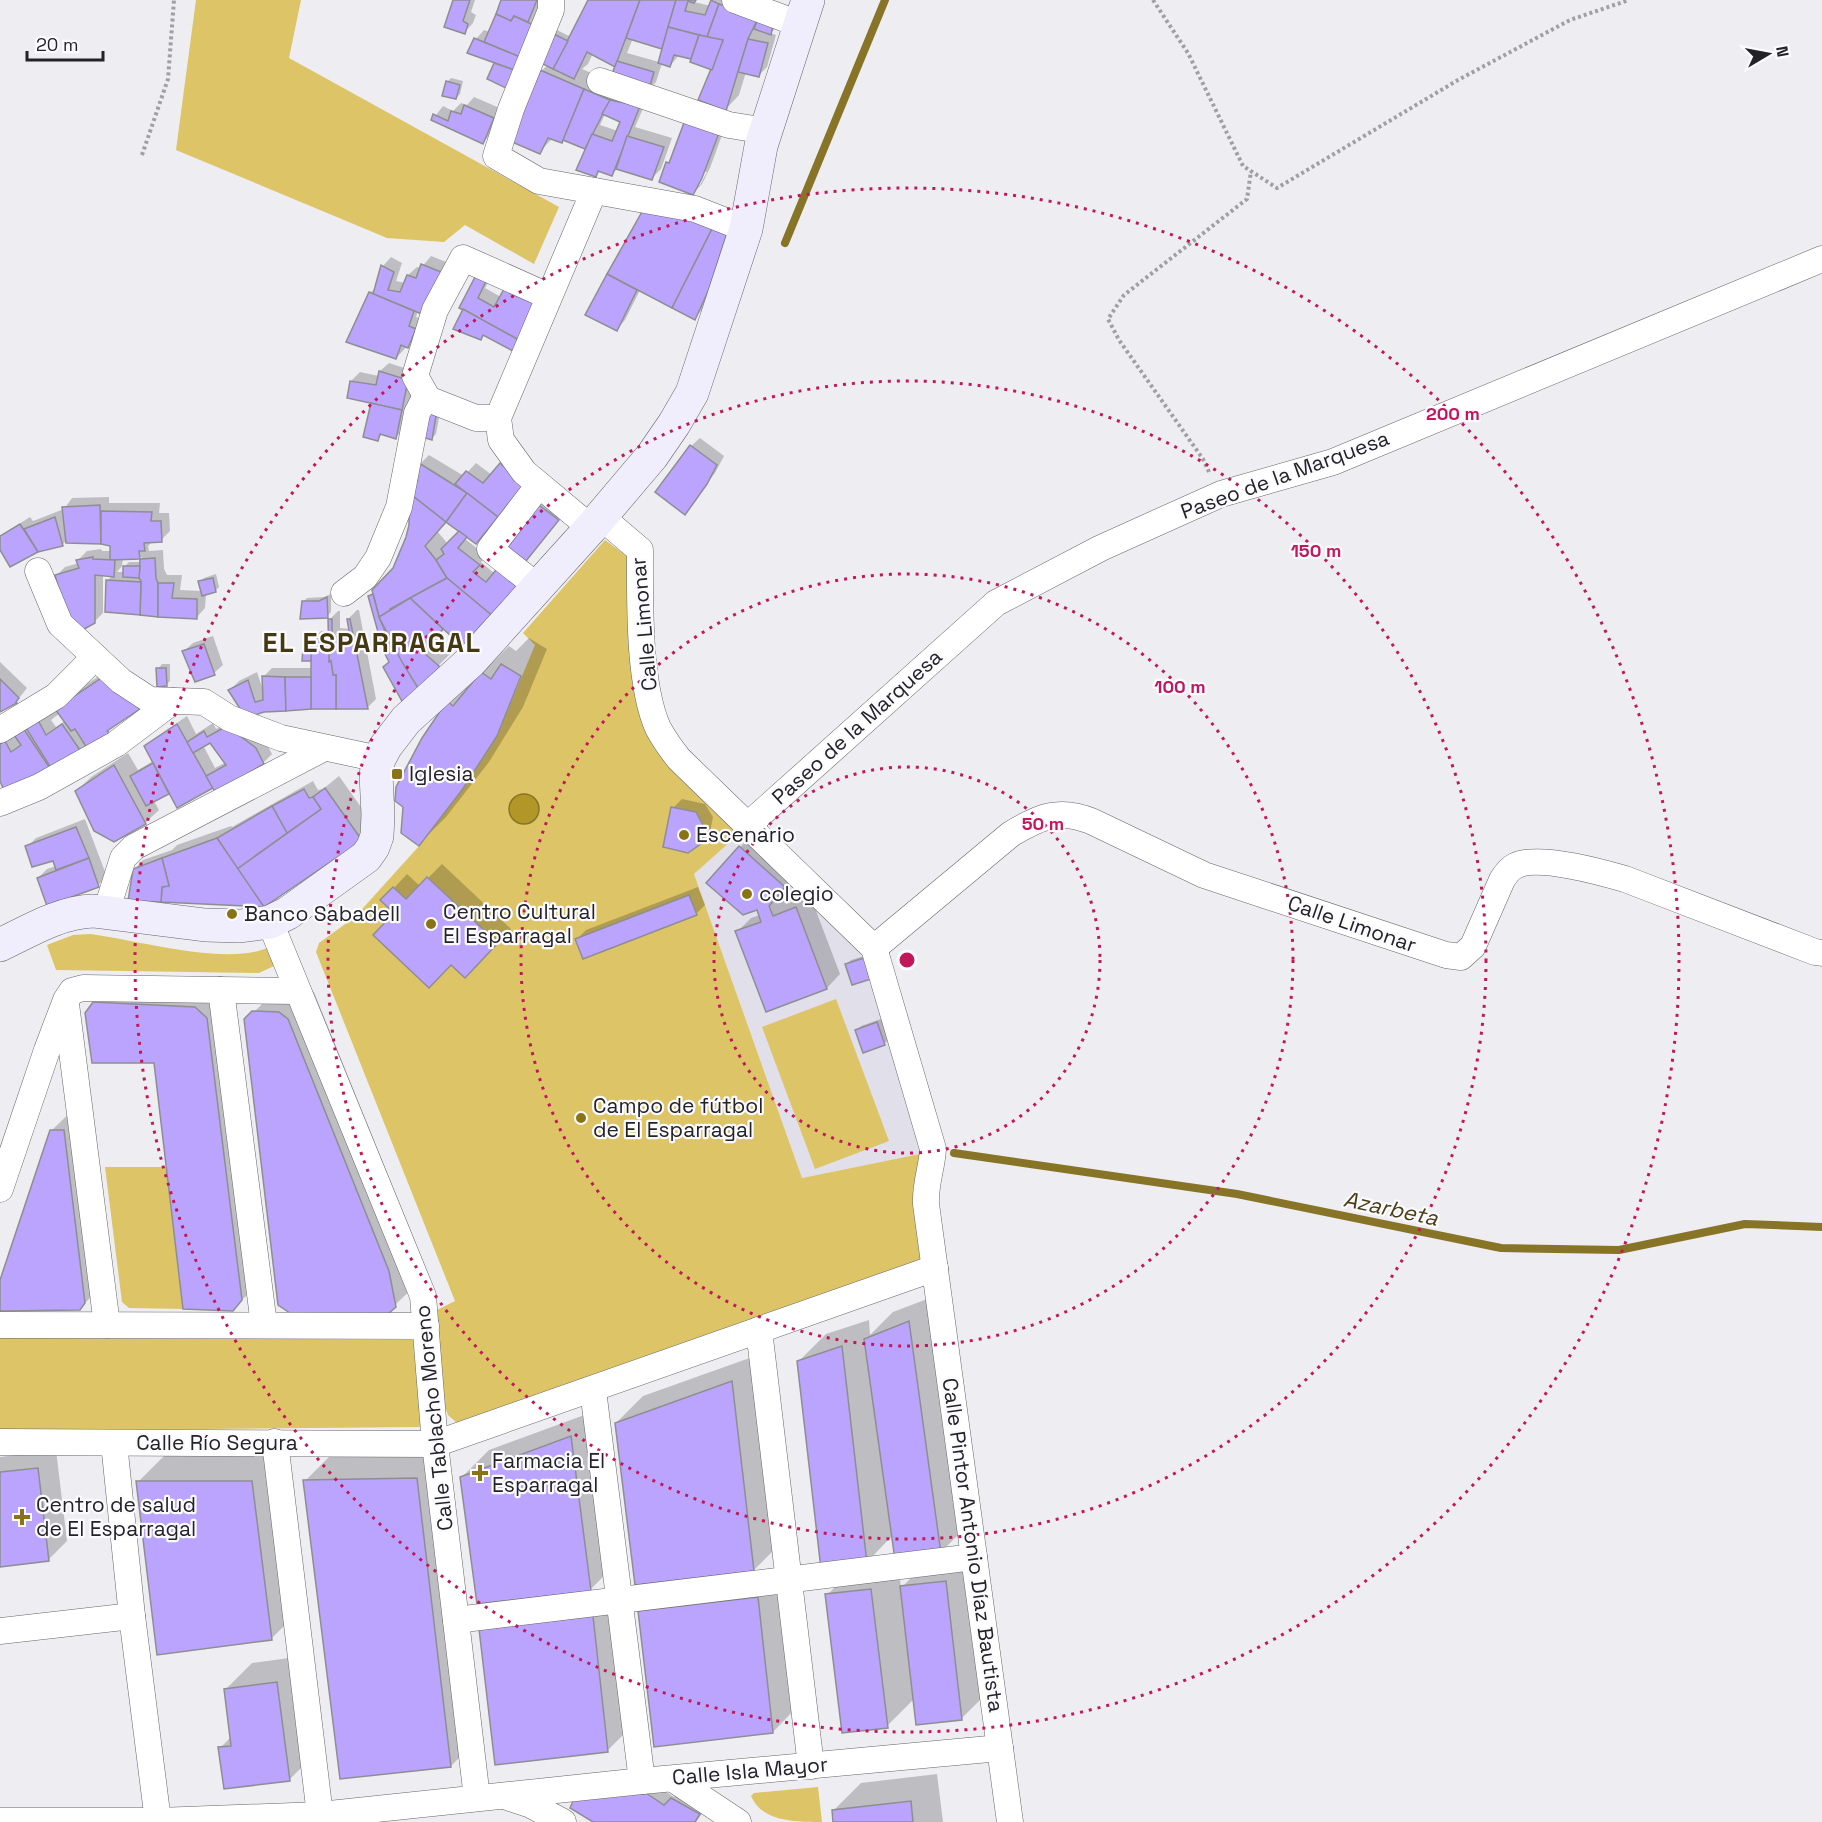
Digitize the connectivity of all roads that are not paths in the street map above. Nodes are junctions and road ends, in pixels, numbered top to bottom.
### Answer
1 (551, 0) edge
2 (735, 0) edge
3 (804, 12) edge
4 (600, 81) dead end
5 (766, 132) junction
6 (594, 192) junction
7 (746, 229) junction
8 (1822, 260) edge
9 (548, 296) junction
10 (426, 396) junction
11 (498, 418) junction
12 (539, 485) junction
13 (596, 522) junction
14 (38, 571) dead end
15 (538, 587) junction
16 (344, 593) dead end
17 (95, 657) junction
18 (173, 701) junction
19 (0, 730) edge
20 (324, 748) junction
21 (365, 756) junction
22 (0, 803) edge
23 (747, 826) junction
24 (123, 858) junction
25 (106, 912) junction
26 (270, 922) junction
27 (0, 945) edge
28 (874, 948) junction
29 (1822, 953) edge
30 (221, 990) junction
31 (297, 992) junction
32 (66, 1000) junction
33 (0, 1189) edge
34 (935, 1268) junction
35 (0, 1325) edge
36 (107, 1325) junction
37 (264, 1325) junction
38 (426, 1326) junction
39 (759, 1330) junction
40 (593, 1390) junction
41 (0, 1442) edge
42 (275, 1442) junction
43 (114, 1443) junction
44 (435, 1444) junction
45 (975, 1557) junction
46 (789, 1580) junction
47 (621, 1600) junction
48 (132, 1616) junction
49 (456, 1620) junction
50 (0, 1631) edge
51 (1000, 1748) junction
52 (811, 1766) junction
53 (673, 1779) junction
54 (642, 1781) junction
55 (489, 1797) junction
56 (0, 1814) edge
57 (317, 1818) edge
58 (0, 1821) edge
59 (158, 1821) edge
60 (563, 1822) edge
61 (738, 1822) edge
62 (1010, 1822) edge

1 - 6 street
2 - 3 street
3 - 5 main road
4 - 5 street
5 - 7 main road
6 - 7 street
6 - 9 street
7 - 13 main road
8 - 23 street, Paseo de la Marquesa
9 - 10 street
9 - 11 street
10 - 11 street
10 - 16 street
11 - 12 street, Calle Limonar
12 - 13 street, Calle Limonar
12 - 15 street
13 - 15 main road
13 - 23 street, Calle Limonar
14 - 17 street
15 - 21 main road
17 - 18 street
17 - 19 street
18 - 20 street
18 - 22 street
20 - 21 street
20 - 24 street
21 - 24 street
21 - 26 main road
23 - 28 street, Calle Limonar
24 - 25 street
25 - 26 main road
25 - 27 main road
26 - 31 street, Calle Tablacho Moreno
28 - 29 street, Calle Limonar
28 - 34 street, Calle Limonar
30 - 31 street
30 - 32 street
30 - 37 street
31 - 38 street, Calle Tablacho Moreno
32 - 33 street
32 - 36 street
34 - 39 street, Calle Río Segura
34 - 45 street, Calle Pintor Antonio Díaz Bautista
35 - 36 street
36 - 37 street
37 - 38 street
38 - 44 street, Calle Tablacho Moreno
39 - 40 street, Calle Río Segura
39 - 46 street
40 - 44 street, Calle Río Segura
40 - 47 street
41 - 43 street, Calle Río Segura
42 - 43 street, Calle Río Segura
42 - 44 street, Calle Río Segura
42 - 57 street
43 - 48 street
44 - 49 street, Calle Tablacho Moreno
45 - 46 street
45 - 51 street, Calle Pintor Antonio Díaz Bautista
46 - 47 street
46 - 52 street
47 - 49 street
47 - 54 street
48 - 50 street
48 - 59 street
49 - 55 street, Calle Tablacho Moreno
51 - 52 street, Calle Isla Mayor
51 - 62 street, Calle Pintor Antonio Díaz Bautista
52 - 53 street, Calle Isla Mayor
53 - 54 street, Calle Isla Mayor
53 - 61 street
54 - 55 street, Calle Isla Mayor
55 - 57 street, Calle Isla Mayor
55 - 60 street
56 - 58 street
57 - 59 street, Calle Isla Mayor
58 - 59 street, Calle Isla Mayor

